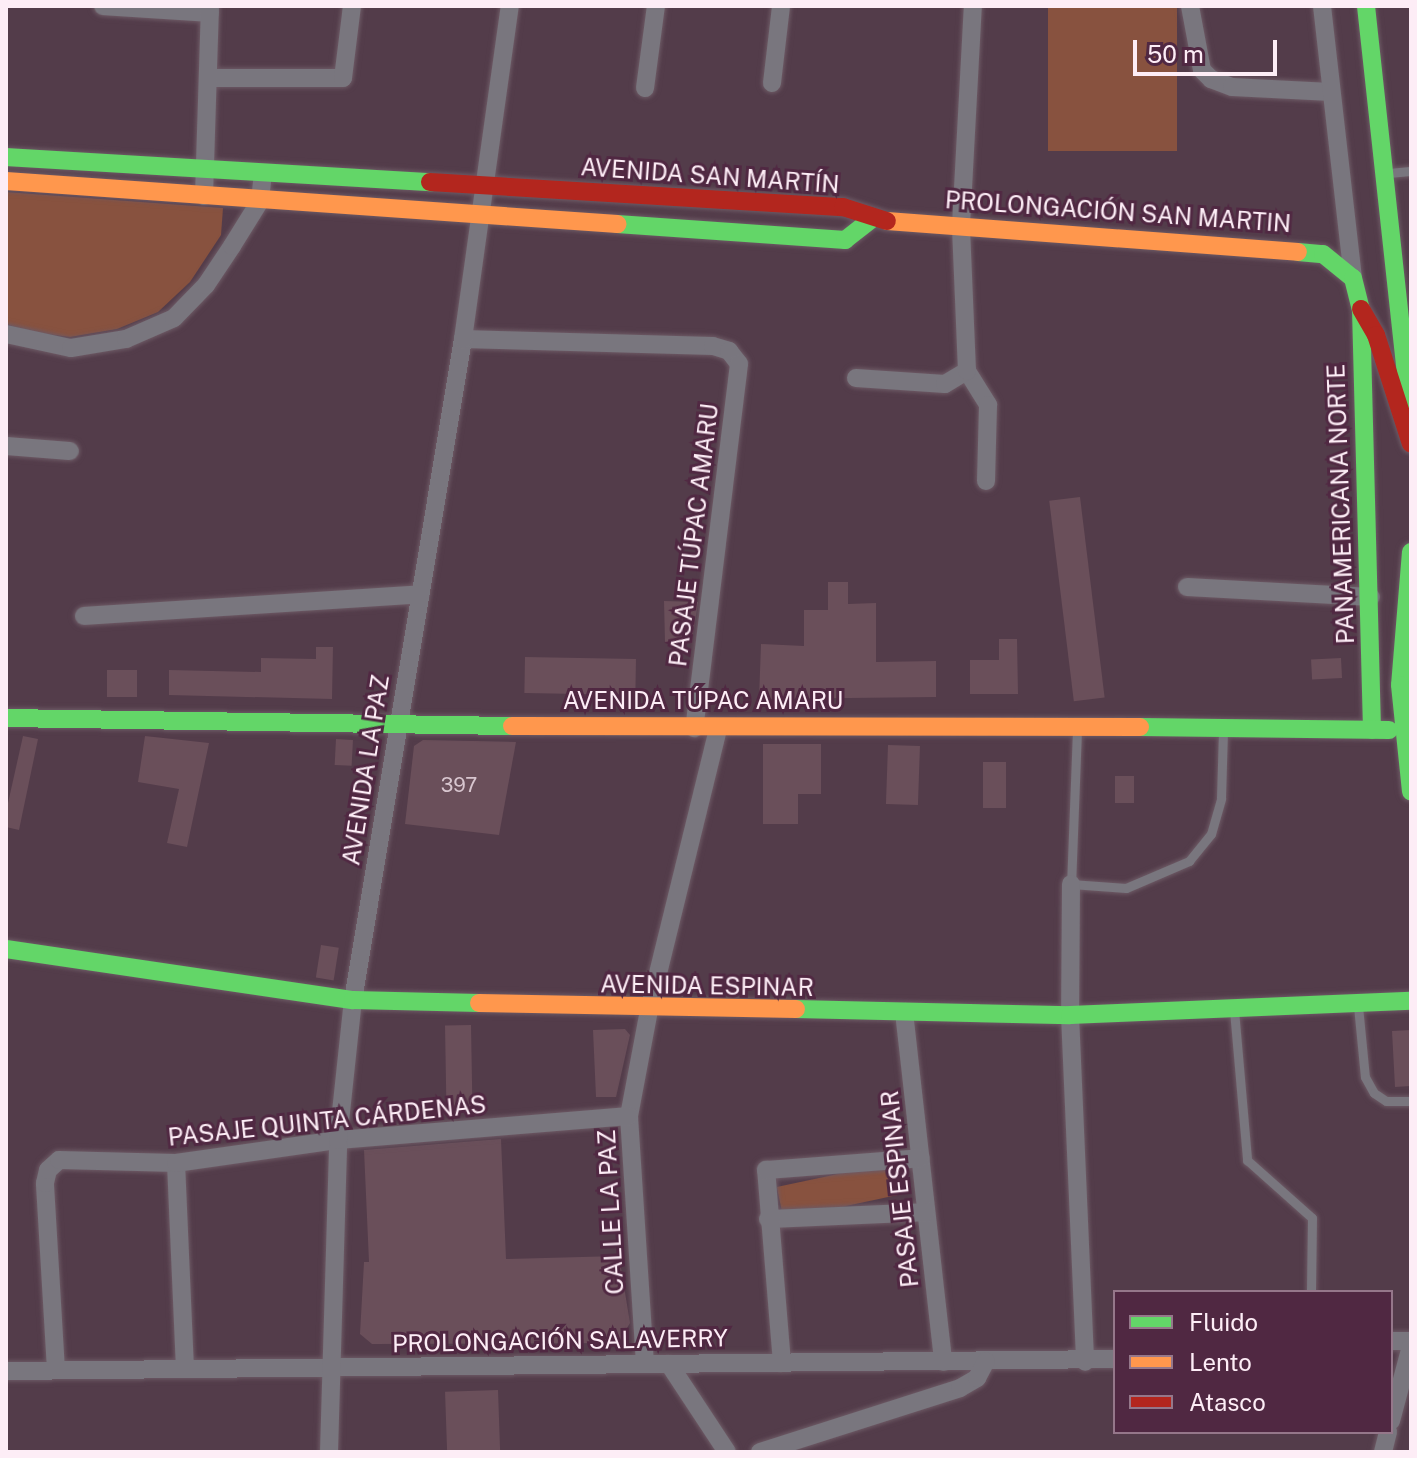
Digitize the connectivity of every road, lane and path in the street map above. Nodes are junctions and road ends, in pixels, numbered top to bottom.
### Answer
1 (103, 6) edge
2 (352, 6) edge
3 (510, 6) edge
4 (656, 6) edge
5 (781, 6) edge
6 (973, 6) edge
7 (1190, 6) edge
8 (1322, 6) edge
9 (1366, 6) edge
10 (210, 10) edge
11 (208, 78) junction
12 (772, 83) dead end
13 (645, 88) dead end
14 (1331, 92) junction
15 (6, 157) edge
16 (205, 167) junction
17 (1411, 171) edge
18 (263, 173) junction
19 (1385, 174) junction
20 (6, 181) edge
21 (483, 184) junction
22 (204, 196) junction
23 (260, 201) junction
24 (479, 217) junction
25 (871, 220) junction
26 (961, 225) junction
27 (1353, 278) junction
28 (1361, 309) junction
29 (6, 334) edge
30 (463, 339) junction
31 (1408, 349) edge
32 (967, 371) junction
33 (856, 378) dead end
34 (1411, 417) edge
35 (1411, 444) edge
36 (6, 446) edge
37 (70, 451) dead end
38 (986, 481) dead end
39 (1411, 552) edge
40 (1187, 587) dead end
41 (420, 594) junction
42 (1371, 597) junction
43 (84, 616) dead end
44 (1405, 682) edge
45 (6, 718) edge
46 (397, 721) junction
47 (1077, 726) junction
48 (694, 728) junction
49 (718, 729) junction
50 (1223, 729) junction
51 (1372, 730) junction
52 (1401, 730) junction
53 (1410, 783) edge
54 (1071, 884) junction
55 (6, 949) edge
56 (353, 1000) junction
57 (1411, 1001) edge
58 (1358, 1003) junction
59 (1233, 1008) junction
60 (649, 1010) junction
61 (904, 1012) junction
62 (1070, 1015) junction
63 (1411, 1101) edge
64 (629, 1116) junction
65 (338, 1140) junction
66 (921, 1158) junction
67 (176, 1163) junction
68 (926, 1212) junction
69 (768, 1219) junction
70 (1311, 1290) edge
71 (1411, 1343) edge
72 (1113, 1359) edge
73 (986, 1361) junction
74 (943, 1362) junction
75 (1085, 1362) junction
76 (782, 1363) junction
77 (645, 1364) junction
78 (669, 1364) junction
79 (335, 1367) junction
80 (185, 1369) junction
81 (56, 1370) junction
82 (6, 1371) edge
83 (1393, 1413) edge
84 (329, 1452) edge
85 (727, 1452) edge
86 (760, 1452) edge

1 - 10 street
2 - 11 street
3 - 21 street, AVENIDA LA PAZ
4 - 13 street
5 - 12 street
6 - 26 street
7 - 14 street
8 - 14 street
9 - 19 street
10 - 11 street
11 - 16 street
14 - 27 street
15 - 16 street, AVENIDA SAN MARTÍN
16 - 18 street, AVENIDA SAN MARTÍN
16 - 22 street
17 - 19 lane
18 - 21 street, AVENIDA SAN MARTÍN
18 - 23 street
19 - 31 street
20 - 22 street
21 - 24 street, AVENIDA LA PAZ
21 - 25 street, AVENIDA SAN MARTÍN
22 - 23 street
23 - 24 street
23 - 29 street
24 - 25 street
24 - 30 street, AVENIDA LA PAZ
25 - 26 street, PROLONGACIÓN SAN MARTIN
26 - 27 street, PROLONGACIÓN SAN MARTIN
26 - 32 street
27 - 28 street, PANAMERICANA NORTE
28 - 35 street
28 - 42 street, PANAMERICANA NORTE
30 - 41 street, AVENIDA LA PAZ
30 - 48 street, PASAJE TÚPAC AMARU
31 - 34 street
32 - 33 street
32 - 38 street
36 - 37 street
39 - 44 street
40 - 42 street
41 - 43 street
41 - 46 street, AVENIDA LA PAZ
42 - 51 street, PANAMERICANA NORTE
44 - 52 street
45 - 46 street, AVENIDA TÚPAC AMARU
46 - 48 street, AVENIDA TÚPAC AMARU
46 - 56 street, AVENIDA LA PAZ
47 - 49 street, AVENIDA TÚPAC AMARU
47 - 50 street, AVENIDA TÚPAC AMARU
47 - 54 lane
48 - 49 street, AVENIDA TÚPAC AMARU
49 - 60 street, CALLE LA PAZ
50 - 51 street, AVENIDA TÚPAC AMARU
50 - 54 lane
51 - 52 street, AVENIDA TÚPAC AMARU
52 - 53 street
54 - 62 street
55 - 56 street, AVENIDA ESPINAR
56 - 60 street, AVENIDA ESPINAR
56 - 65 street, AVENIDA LA PAZ
57 - 58 street, AVENIDA ESPINAR
58 - 59 street, AVENIDA ESPINAR
58 - 63 lane
59 - 62 street, AVENIDA ESPINAR
59 - 70 lane
60 - 61 street, AVENIDA ESPINAR
60 - 64 street, CALLE LA PAZ
61 - 62 street, AVENIDA ESPINAR
61 - 66 street, PASAJE ESPINAR
62 - 75 street
64 - 65 street, PASAJE QUINTA CÁRDENAS
64 - 77 street, CALLE LA PAZ
65 - 67 street, PASAJE QUINTA CÁRDENAS
65 - 79 street, AVENIDA LA PAZ
66 - 68 street, PASAJE ESPINAR
66 - 69 street
67 - 80 street
67 - 81 street, PASAJE QUINTA CÁRDENAS
68 - 69 street
68 - 74 street, PASAJE ESPINAR
69 - 76 street
71 - 83 street
72 - 75 street, PROLONGACIÓN SALAVERRY
73 - 74 street, PROLONGACIÓN SALAVERRY
73 - 75 street, PROLONGACIÓN SALAVERRY
73 - 86 street
74 - 76 street, PROLONGACIÓN SALAVERRY
76 - 78 street, PROLONGACIÓN SALAVERRY
77 - 78 street, PROLONGACIÓN SALAVERRY
77 - 79 street, PROLONGACIÓN SALAVERRY
78 - 85 street
79 - 80 street, PROLONGACIÓN SALAVERRY
79 - 84 street, AVENIDA LA PAZ
80 - 81 street, PROLONGACIÓN SALAVERRY
81 - 82 street, PROLONGACIÓN SALAVERRY

